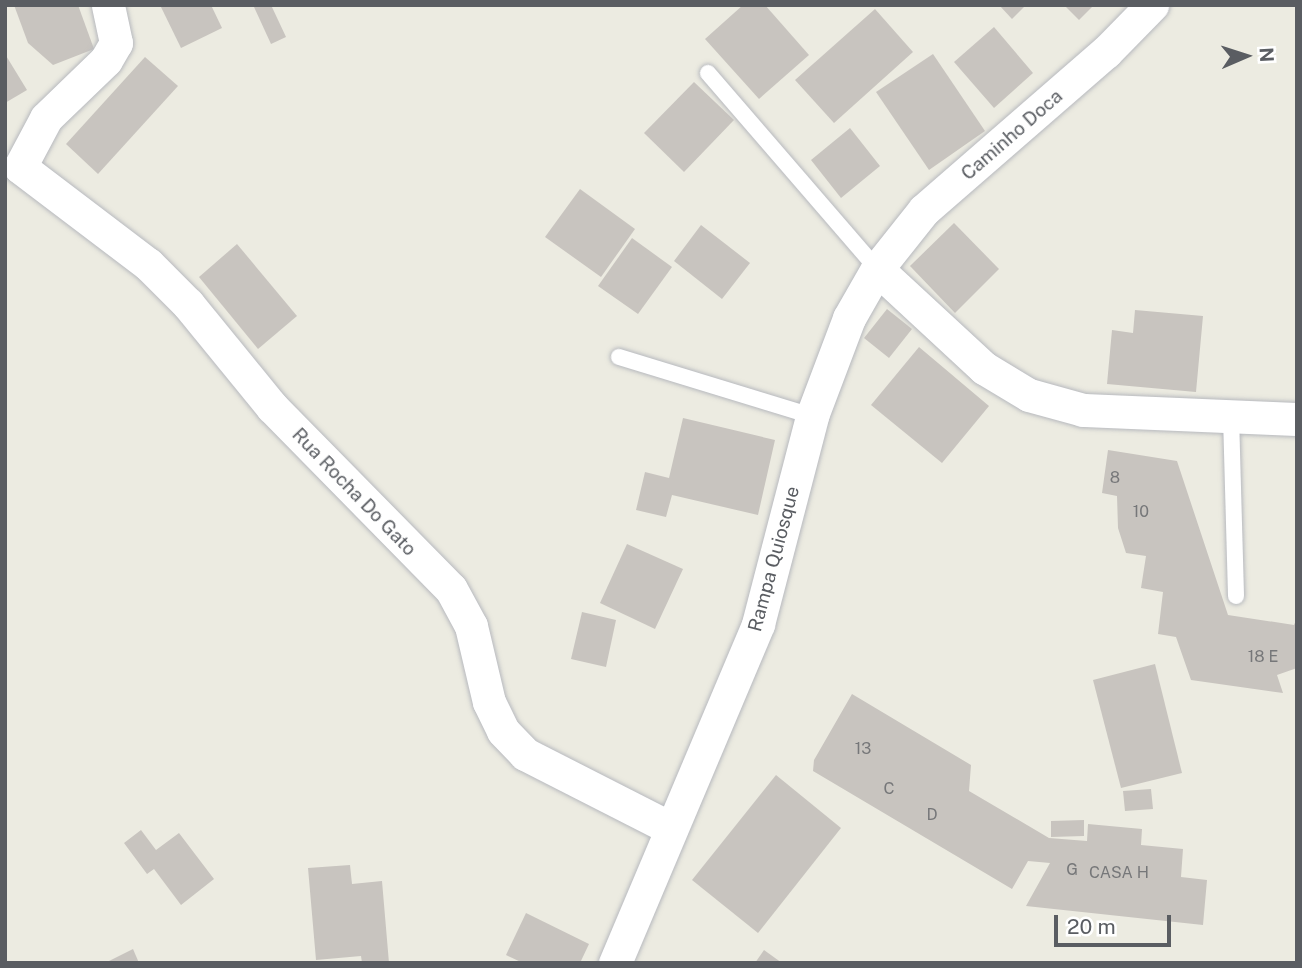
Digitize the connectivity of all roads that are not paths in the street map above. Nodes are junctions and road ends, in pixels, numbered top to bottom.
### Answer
1 (108, 5) edge
2 (1153, 5) edge
3 (708, 73) dead end
4 (13, 169) edge
5 (877, 269) junction
6 (619, 357) dead end
7 (812, 416) junction
8 (1231, 416) junction
9 (1297, 419) edge
10 (1236, 596) dead end
11 (670, 828) junction
12 (615, 963) edge

1 - 4 street
2 - 5 street, Caminho Doca
3 - 5 lane
4 - 11 street, Rua Rocha Do Gato
5 - 7 street, Rampa Quiosque
5 - 8 street
6 - 7 lane
7 - 11 street, Rampa Quiosque
8 - 9 street
8 - 10 lane
11 - 12 street, Rampa Quiosque

